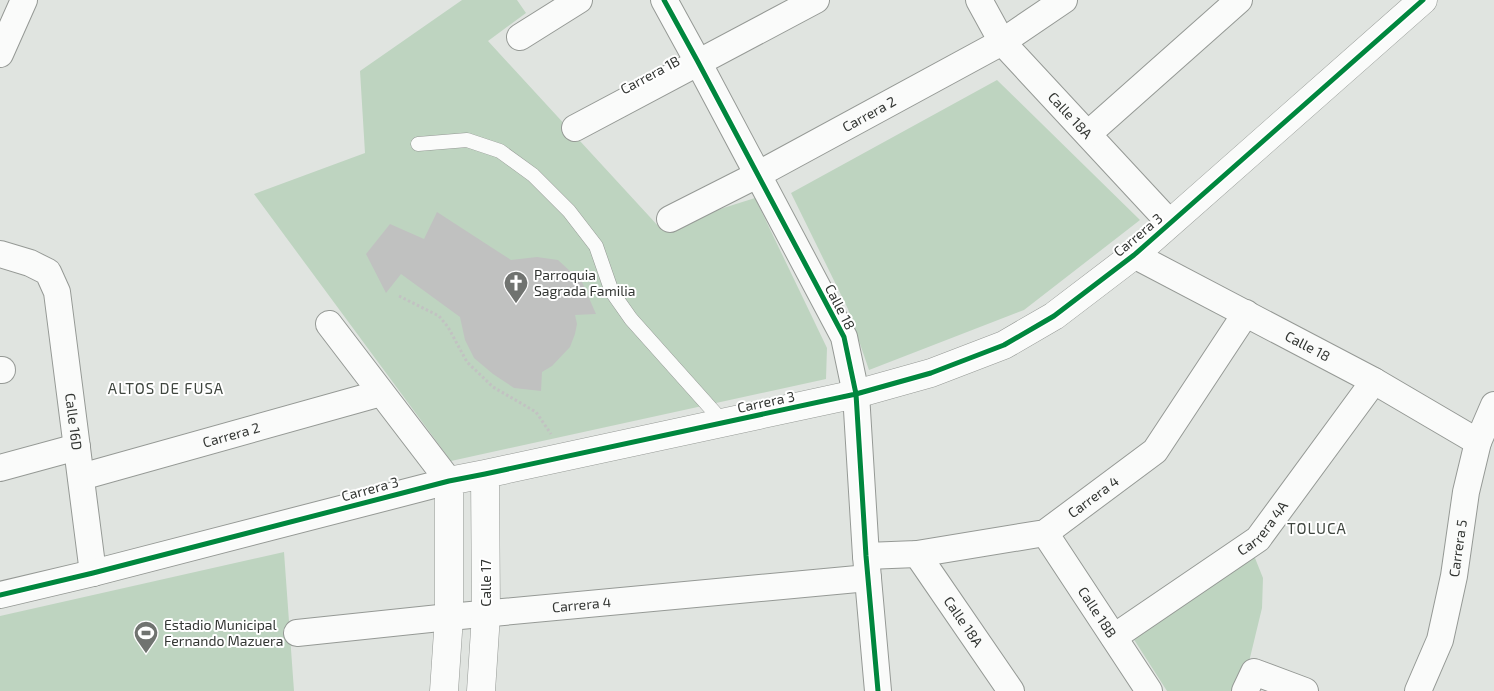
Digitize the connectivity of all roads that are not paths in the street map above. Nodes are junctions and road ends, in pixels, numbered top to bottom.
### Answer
1 (24, 0) edge
2 (579, 0) edge
3 (664, 0) edge
4 (816, 0) edge
5 (979, 0) edge
6 (1064, 0) edge
7 (1239, 0) edge
8 (1423, 0) edge
9 (520, 37) dead end
10 (1002, 42) junction
11 (0, 54) edge
12 (698, 62) junction
13 (575, 128) dead end
14 (1088, 134) junction
15 (418, 144) dead end
16 (757, 176) junction
17 (670, 219) dead end
18 (1170, 223) junction
19 (0, 254) edge
20 (1134, 255) junction
21 (1246, 313) junction
22 (329, 324) dead end
23 (1374, 381) junction
24 (381, 393) junction
25 (856, 394) junction
26 (1494, 405) edge
27 (723, 422) junction
28 (1478, 442) junction
29 (77, 447) junction
30 (0, 468) edge
31 (485, 474) junction
32 (81, 477) junction
33 (449, 480) junction
34 (1045, 533) junction
35 (917, 554) junction
36 (867, 567) junction
37 (93, 573) junction
38 (0, 595) edge
39 (486, 615) junction
40 (449, 617) junction
41 (296, 633) dead end
42 (1114, 637) junction
43 (1249, 682) edge
44 (444, 691) edge
45 (481, 691) edge
46 (878, 691) edge
47 (1011, 691) edge
48 (1150, 691) edge
49 (1305, 691) edge
50 (1418, 691) edge

1 - 11 street
2 - 9 street
3 - 12 street, Calle 18
4 - 12 street, Carrera 1B
5 - 10 street, Calle 18A
6 - 10 street, Carrera 2
7 - 14 street
8 - 18 street, Carrera 3
10 - 14 street, Calle 18A
10 - 16 street, Carrera 2
12 - 13 street, Carrera 1B
12 - 16 street, Calle 18
14 - 18 street, Calle 18A
15 - 27 lane
16 - 17 street, Carrera 2
16 - 25 street, Calle 18
18 - 20 street, Carrera 3
19 - 29 street, Calle 16D
20 - 21 street, Calle 18
20 - 25 street, Carrera 3
21 - 23 street, Calle 18
21 - 34 street, Carrera 4
22 - 24 street
23 - 28 street, Calle 18
23 - 42 street, Carrera 4A
24 - 32 street, Carrera 2
24 - 33 street
25 - 27 street, Carrera 3
25 - 36 street, Calle 18
26 - 28 street, Carrera 5
27 - 31 street, Carrera 3
28 - 50 street, Carrera 5
29 - 30 street
29 - 32 street, Calle 16D
31 - 33 street, Carrera 3
31 - 39 street, Calle 17
32 - 37 street, Calle 16D
33 - 37 street, Carrera 3
33 - 40 street
34 - 35 street, Carrera 4
34 - 42 street, Calle 18B
35 - 36 street, Carrera 4
35 - 47 street, Calle 18A
36 - 39 street, Carrera 4
36 - 46 street, Calle 18
37 - 38 street, Carrera 3
39 - 40 street, Carrera 4
39 - 45 street, Calle 17
40 - 41 street, Carrera 4
40 - 44 street
42 - 48 street, Calle 18B
43 - 49 street

